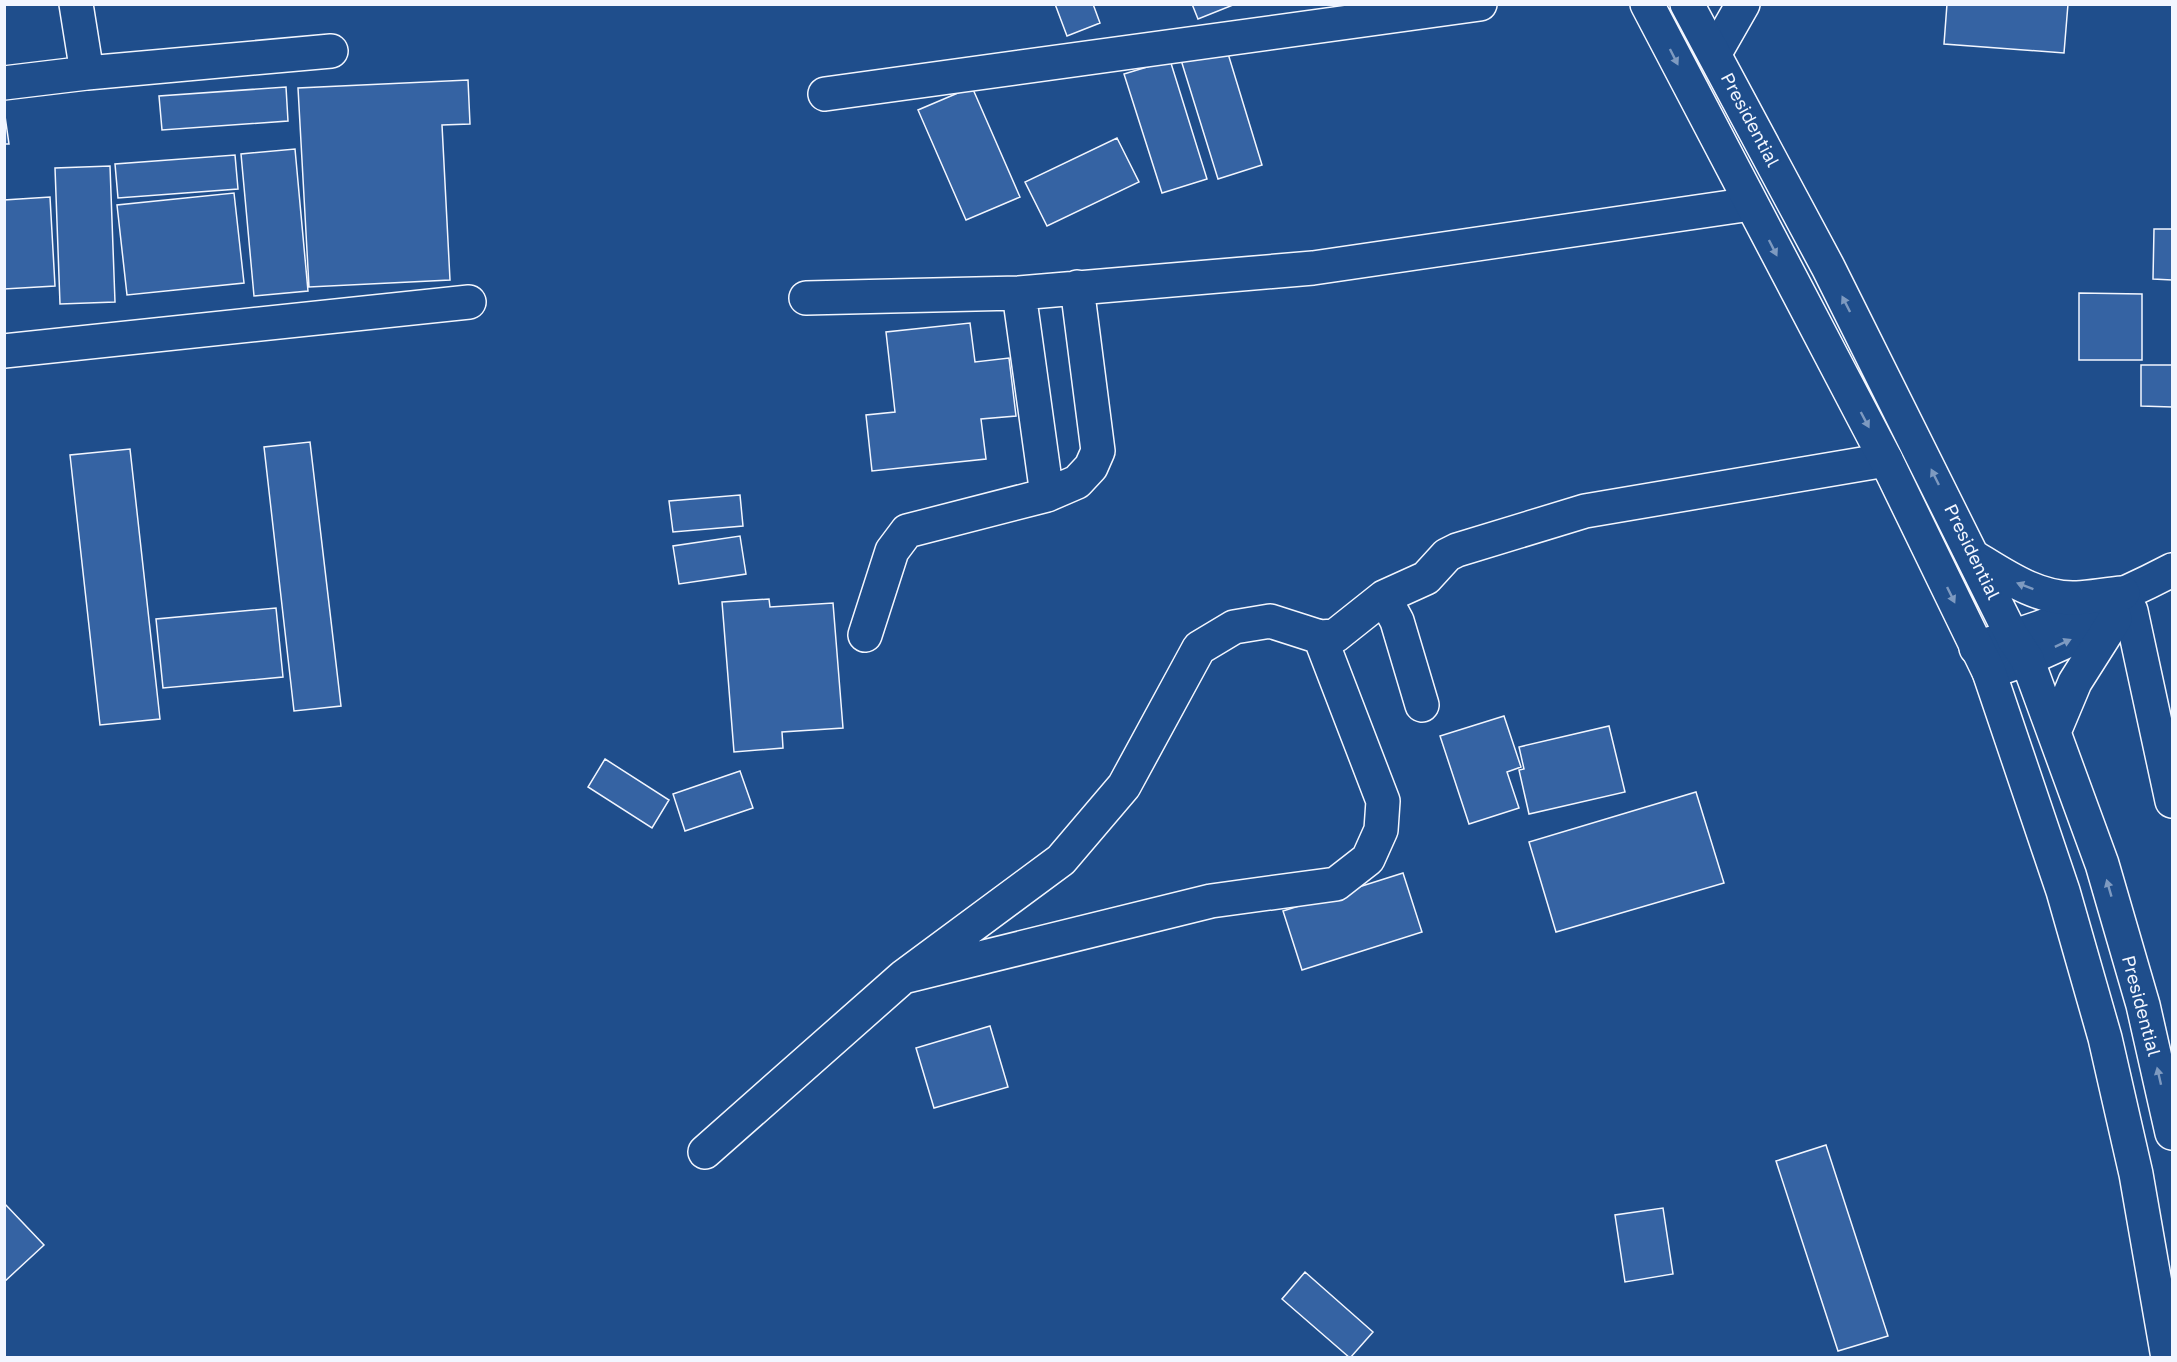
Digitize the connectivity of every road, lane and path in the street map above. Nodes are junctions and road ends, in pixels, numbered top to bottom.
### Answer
1 (76, 4) edge
2 (1480, 4) edge
3 (1647, 4) edge
4 (1687, 4) edge
5 (1743, 4) edge
6 (331, 51) dead end
7 (1714, 53) junction
8 (87, 73) junction
9 (4, 83) edge
10 (825, 94) dead end
11 (1750, 204) junction
12 (1077, 287) junction
13 (1019, 293) junction
14 (806, 298) dead end
15 (469, 302) dead end
16 (4, 351) edge
17 (1886, 460) junction
18 (1047, 495) junction
19 (1974, 557) junction
20 (2172, 570) edge
21 (2172, 594) edge
22 (1384, 597) junction
23 (2123, 608) junction
24 (866, 635) dead end
25 (1320, 637) junction
26 (2020, 648) junction
27 (1982, 660) junction
28 (1422, 705) dead end
29 (2054, 732) junction
30 (2172, 801) edge
31 (903, 977) junction
32 (2172, 1133) edge
33 (705, 1152) dead end
34 (2168, 1358) edge

1 - 8 main road
2 - 10 main road
3 -> 11 main road
4 - 7 main road, Presidential
5 - 7 main road
6 - 8 main road
19 -> 7 main road, Presidential
8 - 9 main road
11 - 12 main road
11 -> 17 main road
12 - 13 main road
12 - 18 main road
13 - 14 main road
13 - 18 main road
15 - 16 main road
17 - 22 main road
17 -> 27 main road
18 - 24 main road
23 -> 19 main road
19 - 26 main road, Presidential
20 - 23 main road
21 - 23 main road
22 - 25 main road
22 - 28 main road
23 - 26 main road
23 - 29 main road
23 - 30 main road
25 - 31 main road
25 - 31 main road
26 - 27 main road
26 - 29 main road, Presidential
27 - 34 main road
32 -> 29 main road, Presidential
31 - 33 main road

